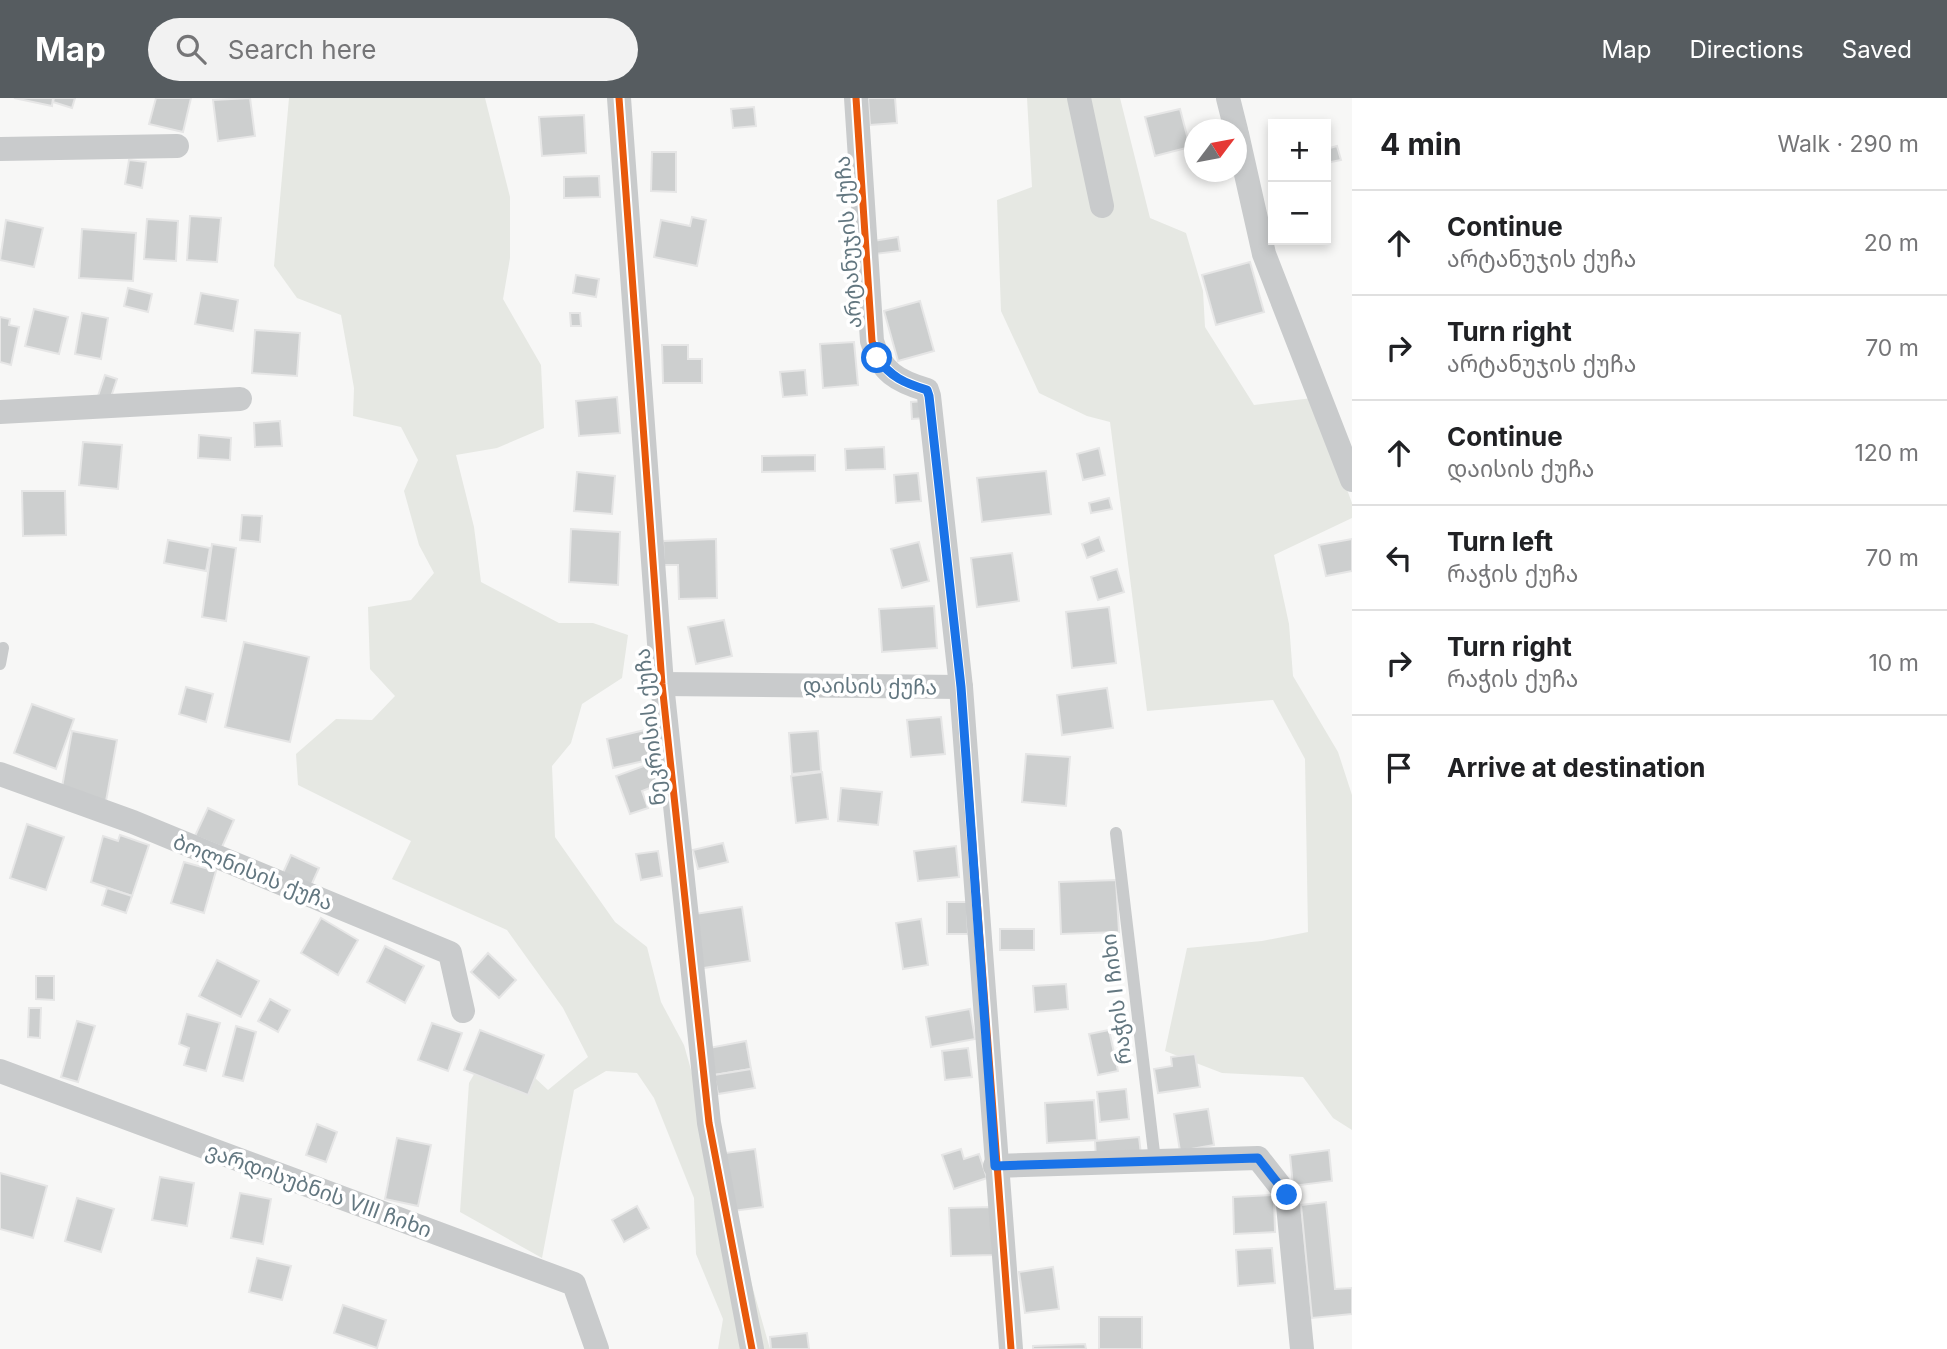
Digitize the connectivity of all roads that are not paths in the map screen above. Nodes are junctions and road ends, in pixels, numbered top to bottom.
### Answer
1 (619, 98) edge
2 (856, 98) edge
3 (1079, 98) edge
4 (1228, 98) edge
5 (1233, 119) edge
6 (177, 146) dead end
7 (0, 149) edge
8 (1247, 180) edge
9 (1102, 206) dead end
10 (240, 399) dead end
11 (0, 412) edge
12 (1352, 480) edge
13 (3, 648) dead end
14 (0, 664) edge
15 (662, 684) junction
16 (961, 687) junction
17 (0, 774) edge
18 (1116, 833) dead end
19 (463, 1011) dead end
20 (0, 1071) edge
21 (1155, 1161) junction
22 (995, 1166) junction
23 (597, 1349) edge
24 (752, 1349) edge
25 (1011, 1349) edge
26 (1302, 1349) edge

1 - 15 street, ნეკრისის ქუჩა
2 - 16 street, არტანუჯის ქუჩა
3 - 9 street
4 - 5 street
6 - 7 street
8 - 12 street
10 - 11 street
13 - 14 lane
15 - 16 street, დაისის ქუჩა
15 - 24 street, ნეკრისის ქუჩა
16 - 22 street, დაისის ქუჩა
17 - 19 street, ბოლნისის ქუჩა
18 - 21 lane, რაჭის I ჩიხი
20 - 23 street, ვარდისუბნის VIII ჩიხი
21 - 22 street
21 - 26 street
22 - 25 street, დაისის ქუჩა

